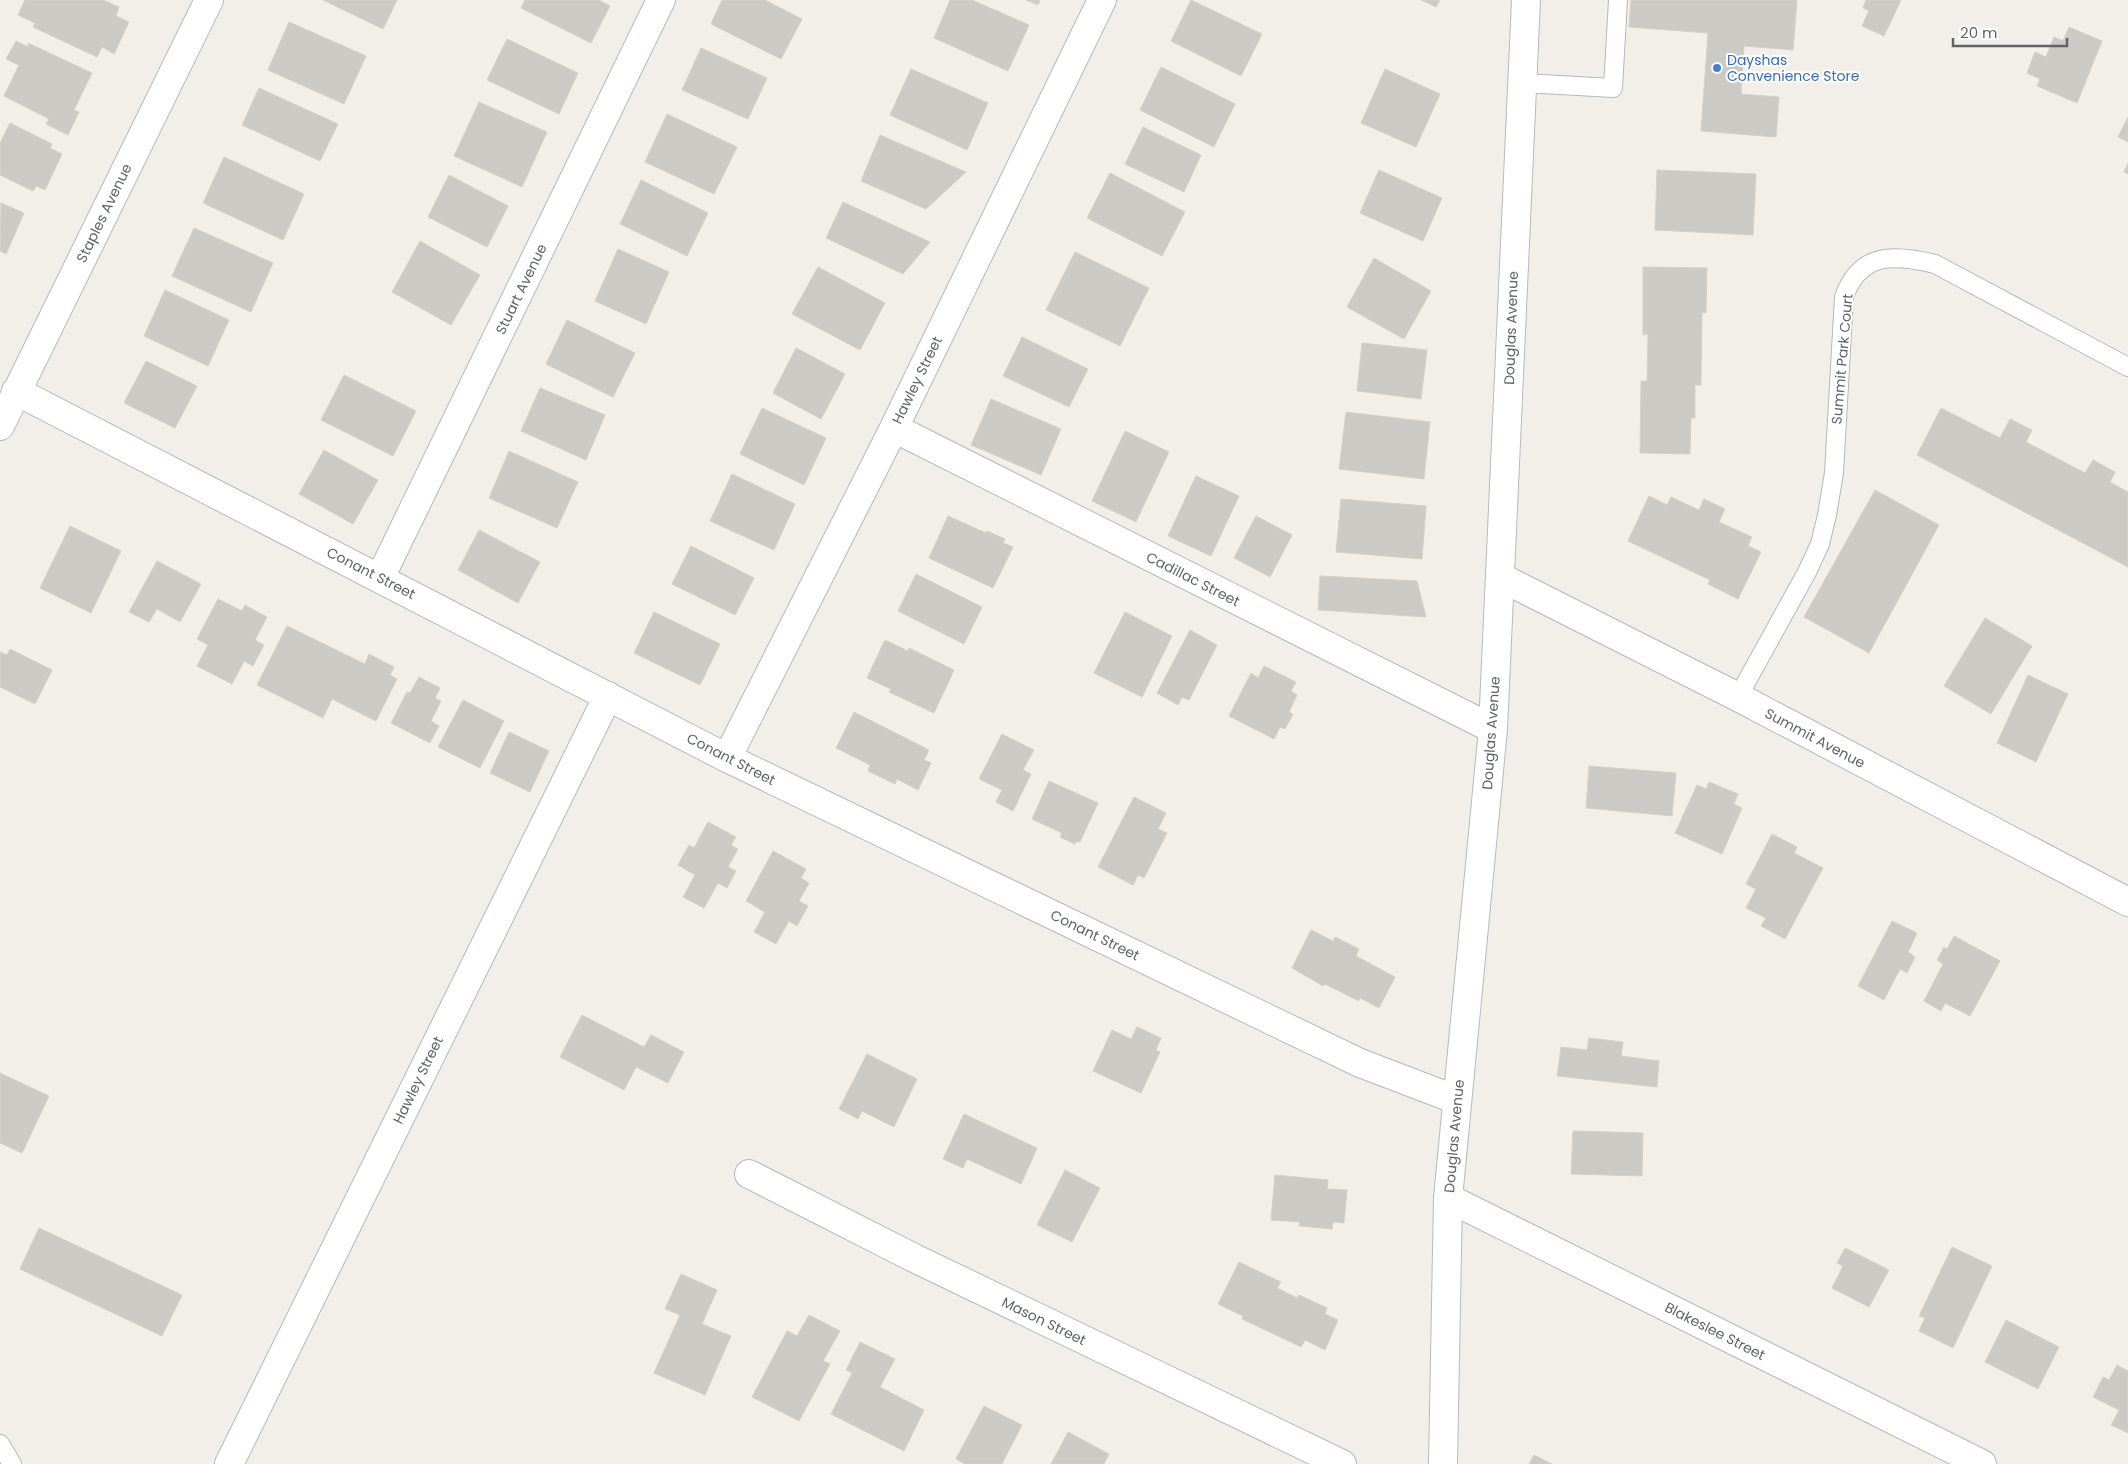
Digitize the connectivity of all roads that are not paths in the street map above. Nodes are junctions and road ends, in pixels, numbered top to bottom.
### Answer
1 (209, 0) edge
2 (662, 0) edge
3 (1102, 0) edge
4 (1526, 0) edge
5 (1618, 0) edge
6 (1522, 83) junction
7 (2128, 367) edge
8 (16, 391) junction
9 (0, 426) edge
10 (894, 428) junction
11 (1500, 577) junction
12 (380, 578) junction
13 (608, 696) junction
14 (1738, 697) junction
15 (1493, 729) junction
16 (727, 758) junction
17 (2128, 902) edge
18 (1457, 1100) junction
19 (749, 1174) dead end
20 (1448, 1198) junction
21 (0, 1444) edge
22 (12, 1464) edge
23 (229, 1464) edge
24 (1342, 1464) edge
25 (1443, 1464) edge
26 (1982, 1464) edge

1 - 8 street, Staples Avenue
2 - 12 street, Stuart Avenue
3 - 10 street, Hawley Street
4 - 6 street, Douglas Avenue
5 - 6 lane
6 - 11 street, Douglas Avenue
7 - 14 lane, Summit Park Court
8 - 9 street, Staples Avenue
8 - 12 street, Conant Street
10 - 15 street, Cadillac Street
10 - 16 street, Hawley Street
11 - 14 street, Summit Avenue
11 - 15 street, Douglas Avenue
12 - 13 street, Conant Street
13 - 16 street, Conant Street
13 - 23 street, Hawley Street
14 - 17 street, Summit Avenue
15 - 18 street, Douglas Avenue
16 - 18 street, Conant Street
18 - 20 street, Douglas Avenue
19 - 24 street, Mason Street
20 - 25 street, Douglas Avenue
20 - 26 street, Blakeslee Street
21 - 22 lane

